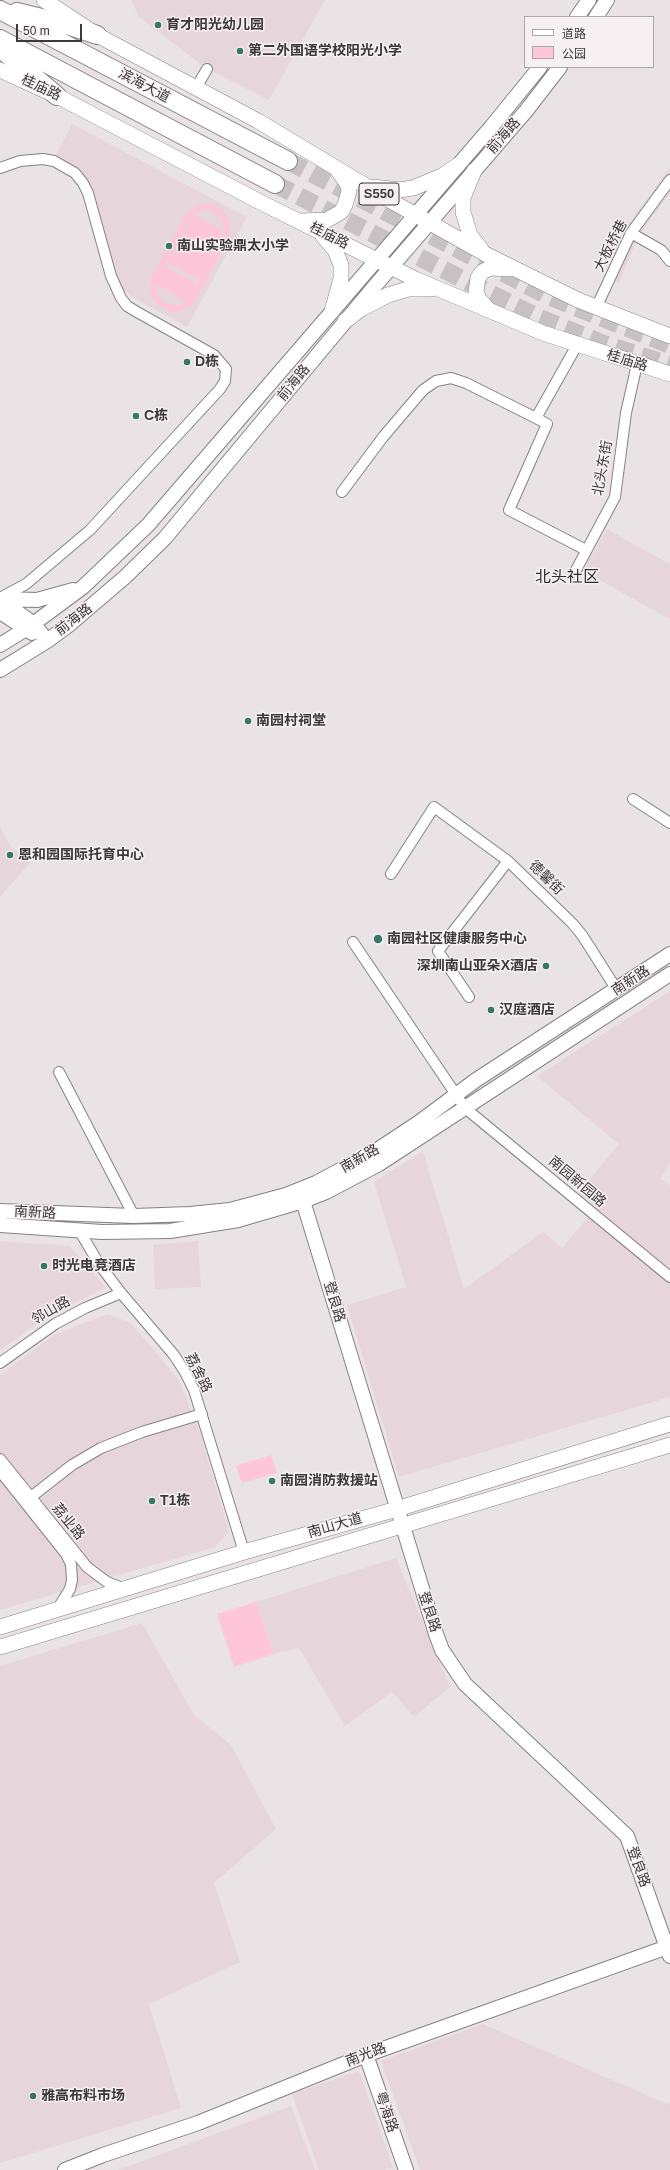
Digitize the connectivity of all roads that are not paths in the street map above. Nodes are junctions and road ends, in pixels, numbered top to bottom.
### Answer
1 (44, 0) edge
2 (589, 0) edge
3 (607, 0) edge
4 (0, 7) edge
5 (0, 10) edge
6 (578, 16) edge
7 (597, 16) edge
8 (97, 35) junction
9 (0, 39) edge
10 (0, 48) edge
11 (539, 68) edge
12 (559, 68) edge
13 (207, 69) dead end
14 (0, 70) edge
15 (196, 88) junction
16 (57, 96) junction
17 (288, 161) tunnel mouth
18 (332, 165) junction
19 (458, 165) junction
20 (0, 168) edge
21 (474, 171) junction
22 (358, 180) junction
23 (670, 180) edge
24 (275, 184) tunnel mouth
25 (415, 214) junction
26 (430, 222) junction
27 (305, 224) junction
28 (631, 233) junction
29 (489, 256) junction
30 (375, 260) junction
31 (670, 261) edge
32 (391, 267) junction
33 (515, 270) junction
34 (441, 290) junction
35 (596, 308) junction
36 (332, 311) junction
37 (493, 312) junction
38 (345, 321) junction
39 (670, 336) edge
40 (577, 345) junction
41 (637, 364) junction
42 (670, 374) edge
43 (536, 418) junction
44 (342, 492) dead end
45 (586, 550) junction
46 (576, 570) dead end
47 (83, 586) junction
48 (0, 599) edge
49 (0, 612) edge
50 (29, 627) junction
51 (47, 641) junction
52 (0, 645) edge
53 (0, 670) edge
54 (632, 799) dead end
55 (670, 823) edge
56 (508, 861) junction
57 (391, 874) dead end
58 (353, 942) dead end
59 (670, 954) edge
60 (670, 974) edge
61 (617, 990) junction
62 (469, 997) dead end
63 (59, 1072) dead end
64 (456, 1095) junction
65 (465, 1108) junction
66 (303, 1201) junction
67 (0, 1211) edge
68 (134, 1216) junction
69 (0, 1225) edge
70 (79, 1230) junction
71 (670, 1277) edge
72 (121, 1293) junction
73 (0, 1363) edge
74 (202, 1414) junction
75 (670, 1424) edge
76 (670, 1445) edge
77 (0, 1459) edge
78 (0, 1471) edge
79 (31, 1498) junction
80 (397, 1509) junction
81 (402, 1525) junction
82 (244, 1552) junction
83 (125, 1589) junction
84 (57, 1610) junction
85 (0, 1627) edge
86 (0, 1648) edge
87 (669, 1950) edge
88 (366, 2055) junction
89 (65, 2170) edge
90 (406, 2170) edge

1 - 8 main road, S550
2 - 6 main road
3 - 7 main road
4 - 8 highway
5 - 17 highway, 滨海大道
8 - 15 main road, S550
9 - 24 highway, 滨海大道
10 - 16 highway
11 - 19 main road, 前海路
12 - 21 main road, 前海路
13 - 15 street
14 - 16 main road, 桂庙路
15 - 18 main road, S550
16 - 27 main road, 桂庙路
18 - 22 main road, S550
18 - 27 main road
19 - 22 main road
19 - 25 main road, 前海路
20 - 48 street
21 - 26 main road, 前海路
21 - 29 main road
22 - 25 main road, S550
23 - 28 street, 大板桥巷
25 - 26 main road, S550
25 - 30 main road, 前海路
26 - 29 main road, S550
26 - 32 main road, 前海路
27 - 30 main road, 桂庙路
27 - 36 main road
28 - 31 street
28 - 35 street, 大板桥巷
29 - 33 main road, S550
30 - 32 main road, 桂庙路
30 - 36 main road, 前海路
32 - 34 main road, 桂庙路
32 - 38 main road, 前海路
33 - 35 main road, S550
33 - 37 main road
34 - 37 main road, 桂庙路
34 - 38 main road
35 - 39 main road, S550
36 - 47 main road, 前海路
37 - 40 main road, 桂庙路
38 - 51 main road, 前海路
40 - 41 main road, 桂庙路
40 - 43 street
41 - 42 main road, 桂庙路
41 - 45 street, 北头东街
43 - 44 street
43 - 45 street
45 - 46 street, 北头东街
47 - 48 main road
47 - 50 main road, 前海路
48 - 50 main road
49 - 50 main road
50 - 51 main road
50 - 52 main road, 前海路
51 - 53 main road, 前海路
54 - 55 street
56 - 57 street, 德馨街
56 - 61 street, 德馨街
56 - 62 street
58 - 64 street, 南园新园路
59 - 61 main road, 南新路
60 - 65 main road, 南新路
61 - 64 main road, 南新路
63 - 68 street
64 - 65 street, 南园新园路
64 - 68 main road, 南新路
65 - 66 main road, 南新路
65 - 71 street, 南园新园路
66 - 70 main road, 南新路
66 - 80 main road, 登良路
67 - 68 main road, 南新路
69 - 70 main road, 南新路
70 - 72 street, 荔舍路
72 - 73 street, 邻山路
72 - 74 street, 荔舍路
74 - 79 street
74 - 82 street, 荔舍路
75 - 80 main road, 南山大道
76 - 81 main road, 南山大道
77 - 79 street, 荔业路
78 - 84 street, 荔业路
79 - 83 street, 荔业路
80 - 81 main road, 登良路
80 - 82 main road, 南山大道
81 - 86 main road, 南山大道
81 - 87 main road, 登良路
82 - 83 main road, 南山大道
83 - 84 main road, 南山大道
84 - 85 main road, 南山大道
87 - 88 main road, 南光路
88 - 89 main road, 南光路
88 - 90 main road, 粤海路

